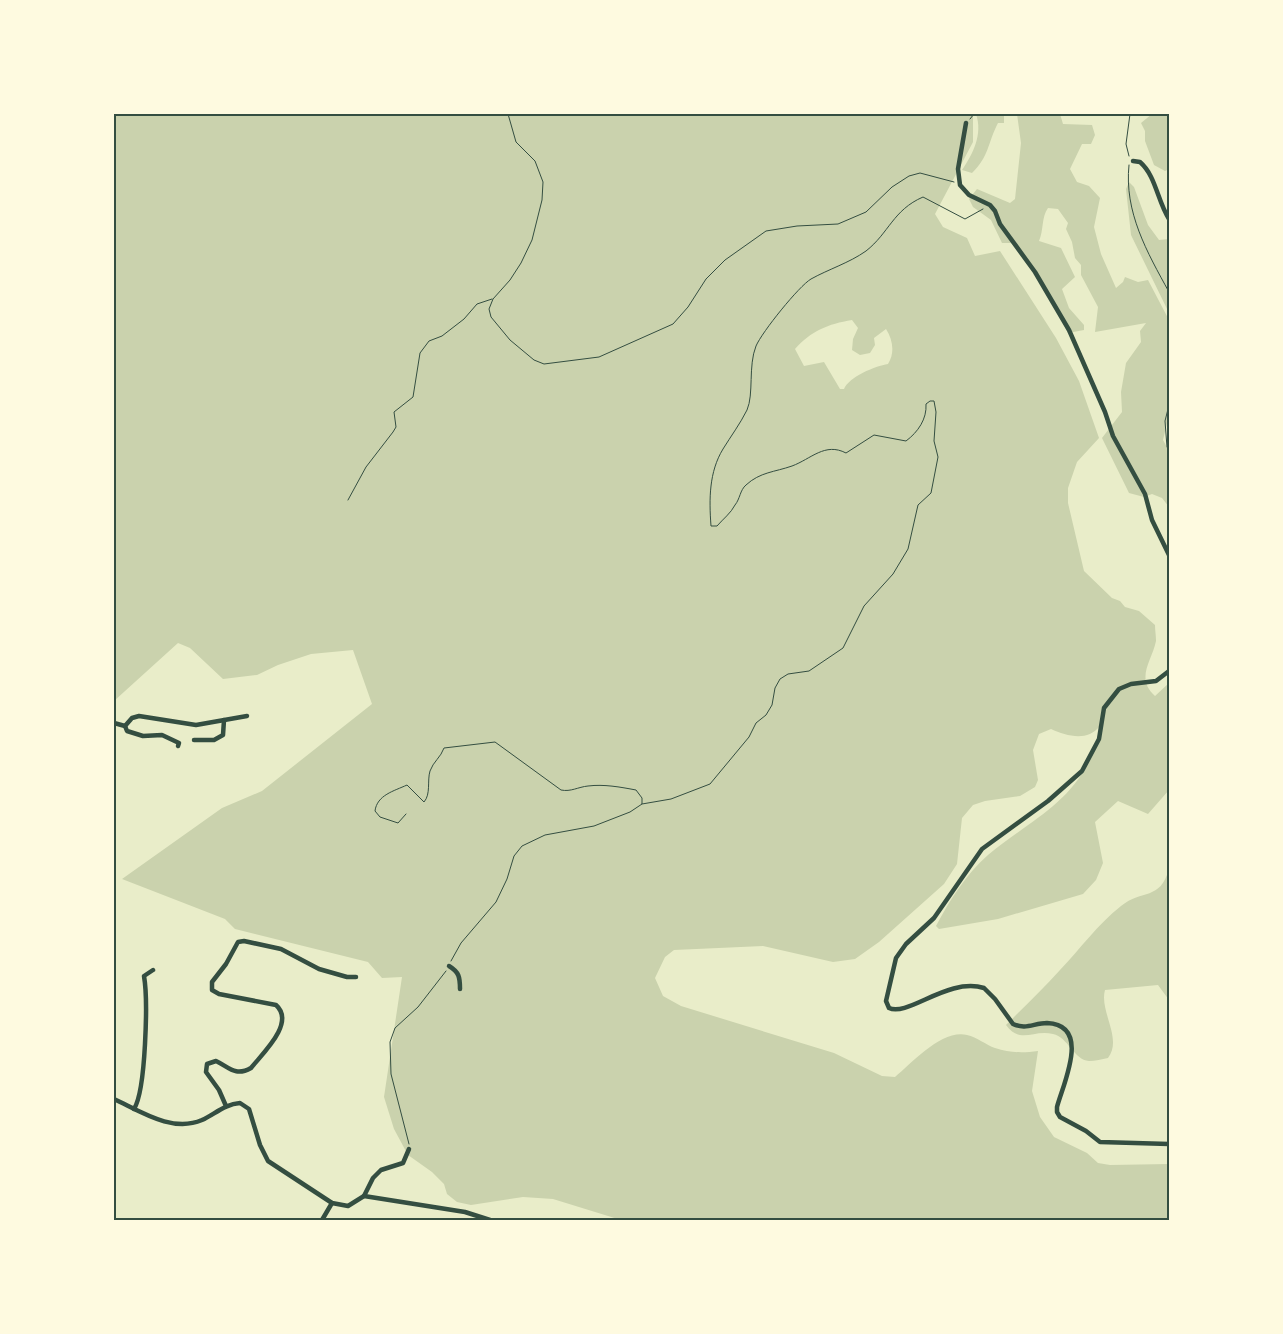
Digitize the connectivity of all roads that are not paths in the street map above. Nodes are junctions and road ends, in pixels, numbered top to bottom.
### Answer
1 (966, 124) dead end
2 (1133, 161) road end
3 (1169, 219) edge
4 (1169, 555) edge
5 (1169, 671) edge
6 (247, 716) dead end
7 (224, 720) junction
8 (114, 723) edge
9 (125, 726) junction
10 (194, 740) dead end
11 (178, 746) dead end
12 (449, 966) road end
13 (153, 970) dead end
14 (356, 977) dead end
15 (460, 989) dead end
16 (114, 1099) edge
17 (226, 1106) junction
18 (134, 1109) junction
19 (1169, 1144) edge
20 (409, 1149) road end
21 (364, 1196) junction
22 (332, 1203) junction
23 (322, 1220) edge
24 (490, 1220) edge

1 - 4 street
2 - 3 street
5 - 19 street
6 - 7 street
7 - 9 street
7 - 10 street
8 - 9 street
9 - 11 street
12 - 15 street
13 - 18 street
14 - 17 street
16 - 18 street
17 - 18 street
17 - 22 street
20 - 21 street
21 - 22 street
21 - 24 street
22 - 23 street

